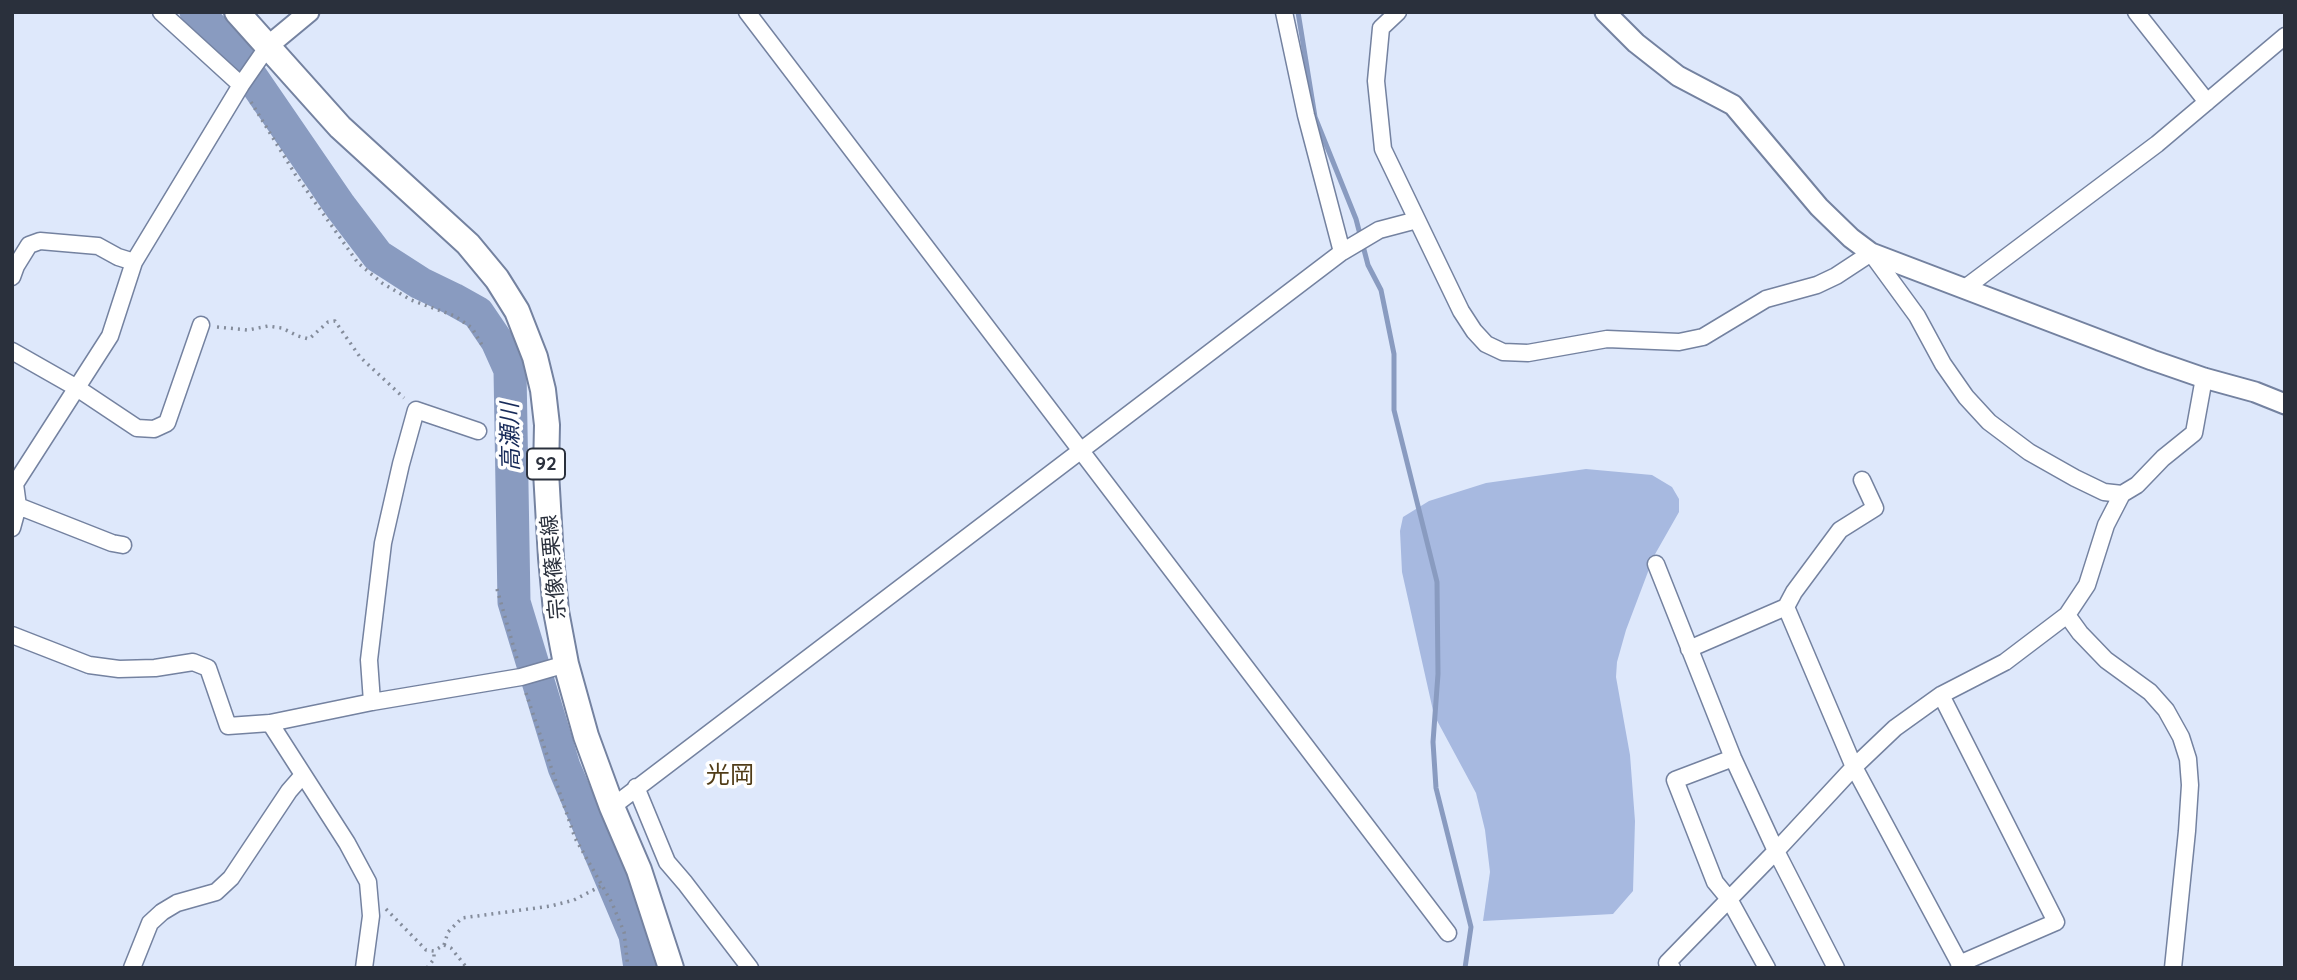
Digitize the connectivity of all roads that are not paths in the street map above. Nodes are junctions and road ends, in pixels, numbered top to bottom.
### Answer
1 (161, 12) edge
2 (237, 12) edge
3 (309, 12) edge
4 (747, 12) edge
5 (1284, 12) edge
6 (1398, 12) edge
7 (1605, 12) edge
8 (2136, 12) edge
9 (2285, 36) edge
10 (263, 53) junction
11 (243, 82) junction
12 (2207, 102) junction
13 (1417, 220) junction
14 (1342, 252) junction
15 (1871, 253) junction
16 (134, 262) junction
17 (12, 277) edge
18 (1965, 288) junction
19 (201, 325) road end
20 (12, 351) edge
21 (2204, 379) junction
22 (77, 388) junction
23 (2285, 404) edge
24 (478, 431) dead end
25 (1082, 451) junction
26 (1863, 480) dead end
27 (2122, 494) junction
28 (16, 498) edge
29 (12, 528) edge
30 (123, 545) dead end
31 (1656, 564) dead end
32 (1786, 607) junction
33 (2067, 615) junction
34 (12, 635) edge
35 (1689, 649) junction
36 (566, 664) junction
37 (1941, 695) junction
38 (372, 702) junction
39 (270, 723) junction
40 (1733, 758) junction
41 (1854, 766) junction
42 (303, 775) junction
43 (636, 787) junction
44 (611, 807) junction
45 (1776, 851) junction
46 (1730, 899) junction
47 (1448, 933) dead end
48 (1961, 966) edge
49 (132, 968) edge
50 (364, 968) edge
51 (671, 968) edge
52 (750, 968) edge
53 (1672, 968) edge
54 (1767, 968) edge
55 (1836, 968) edge
56 (2173, 968) edge

1 - 11 street
2 - 10 main road, 宗像篠栗線 / 92
3 - 10 street
4 - 25 street
5 - 14 street
6 - 13 street
7 - 15 street
8 - 12 street
9 - 12 street
10 - 11 street
10 - 36 main road, 宗像篠栗線 / 92
11 - 16 street
12 - 18 street
13 - 14 street
13 - 15 street
14 - 25 street
15 - 18 street
15 - 27 street
16 - 17 street
16 - 22 street
18 - 21 street
19 - 22 street
20 - 22 street
21 - 23 street
21 - 27 street
22 - 28 street
24 - 38 street
25 - 43 street
25 - 47 street
26 - 32 street
27 - 33 street
28 - 29 street
28 - 30 street
31 - 35 street
32 - 35 street
32 - 41 street
33 - 37 street
33 - 56 street
34 - 39 street
35 - 40 street
36 - 38 street
36 - 44 main road, 宗像篠栗線 / 92
37 - 41 street
37 - 48 street
38 - 39 street
39 - 42 street
40 - 45 street
40 - 46 street
41 - 45 street
41 - 48 street
42 - 49 street
42 - 50 street
43 - 44 street
43 - 52 street
44 - 51 main road, 宗像篠栗線 / 92
45 - 46 street
45 - 55 street
46 - 53 street
46 - 54 street

